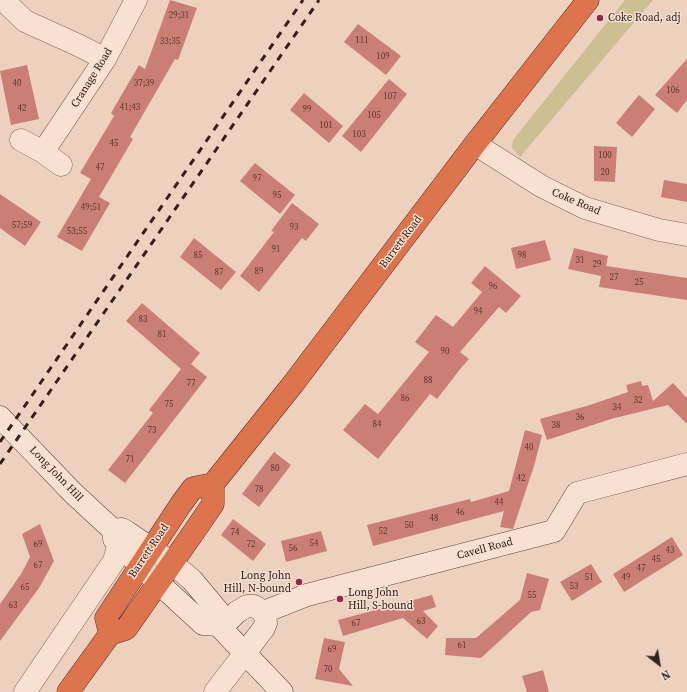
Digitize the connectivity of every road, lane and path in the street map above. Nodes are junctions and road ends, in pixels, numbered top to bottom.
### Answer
1 (3, 0) edge
2 (136, 0) edge
3 (588, 0) edge
4 (105, 59) junction
5 (21, 140) dead end
6 (475, 144) junction
7 (43, 152) junction
8 (61, 165) dead end
9 (687, 235) edge
10 (0, 417) edge
11 (687, 464) edge
12 (213, 484) junction
13 (115, 540) junction
14 (145, 557) junction
15 (172, 563) junction
16 (158, 583) junction
17 (264, 612) junction
18 (220, 627) junction
19 (110, 634) junction
20 (245, 653) junction
21 (25, 692) edge
22 (68, 692) edge
23 (215, 692) edge
24 (282, 692) edge

1 - 4 street
2 - 4 street, Cranage Road
3 - 6 highway, Barrett Road
4 - 7 street, Cranage Road
5 - 7 street
6 - 9 street, Coke Road
6 - 12 highway, Barrett Road
7 - 8 street
10 - 13 street, Long John Hill
11 - 17 street, Cavell Road
12 - 14 highway, Barrett Road
12 - 15 highway
13 - 14 street, Long John Hill
13 - 21 street
14 - 15 street, Long John Hill
14 - 16 street, Long John Hill
14 - 19 highway, Barrett Road
15 - 16 highway
15 - 18 street, Long John Hill
16 - 18 street, Long John Hill
16 - 19 highway
17 - 18 street
17 - 20 street
18 - 20 street
19 - 22 highway
20 - 23 street
20 - 24 street

